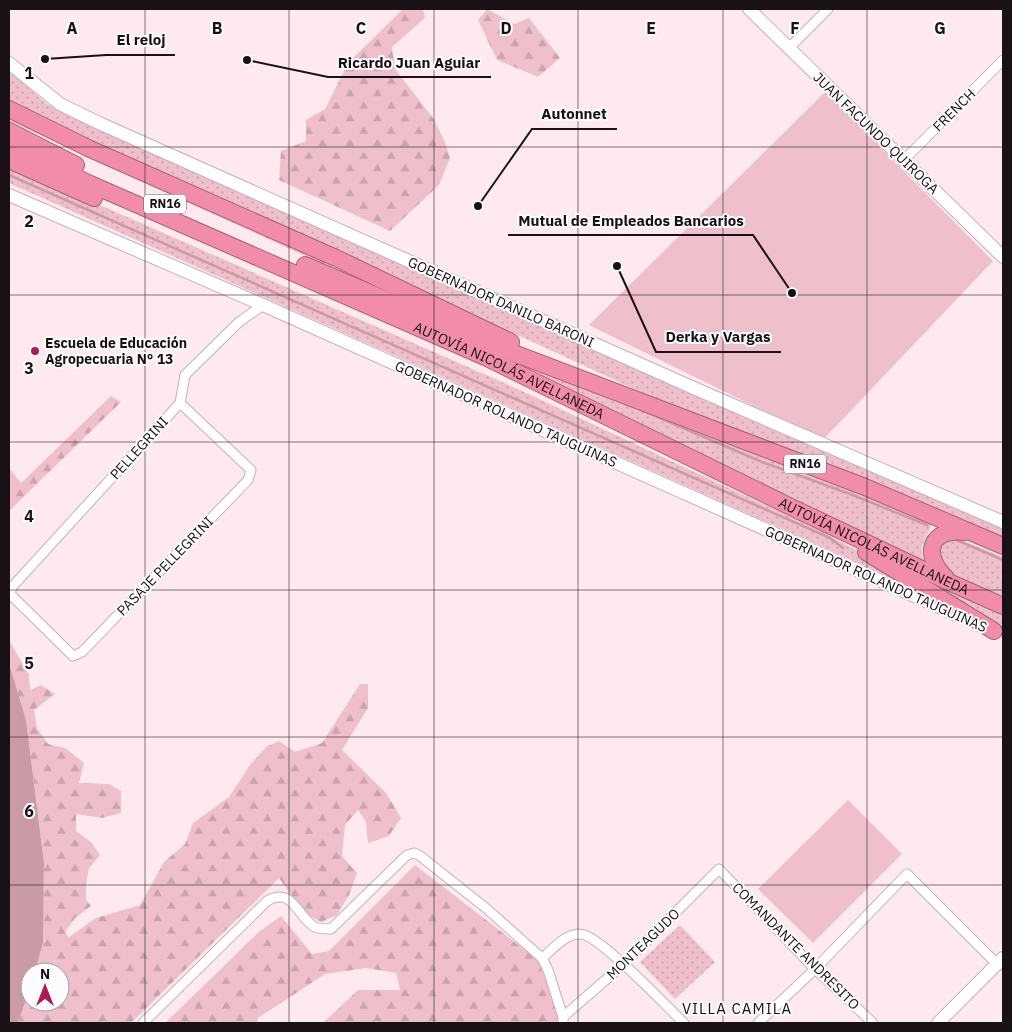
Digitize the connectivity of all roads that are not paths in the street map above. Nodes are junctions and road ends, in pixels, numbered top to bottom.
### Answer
1 (749, 9) edge
2 (828, 9) edge
3 (789, 48) junction
4 (1003, 60) edge
5 (9, 63) edge
6 (9, 110) edge
7 (9, 131) edge
8 (9, 144) edge
9 (9, 160) edge
10 (904, 160) junction
11 (9, 195) edge
12 (1003, 257) edge
13 (263, 305) junction
14 (605, 387) junction
15 (180, 403) junction
16 (626, 426) junction
17 (793, 508) junction
18 (1003, 522) edge
19 (977, 534) junction
20 (1003, 546) edge
21 (951, 583) junction
22 (1003, 606) edge
23 (999, 633) edge
24 (73, 656) joint
25 (720, 869) joint
26 (542, 958) junction
27 (1001, 962) edge
28 (624, 964) junction
29 (816, 969) junction
30 (563, 1020) edge
31 (144, 1023) edge
32 (684, 1023) edge
33 (758, 1023) edge
34 (873, 1023) edge
35 (938, 1023) edge

1 - 3 street, JUAN FACUNDO QUIROGA
2 - 3 street
3 - 10 street, JUAN FACUNDO QUIROGA
4 - 10 street, FRENCH
5 - 18 street, GOBERNADOR DANILO BARONI
6 - 14 highway
7 - 14 highway, AUTOVÍA NICOLÁS AVELLANEDA / RN16
8 - 16 highway, AUTOVÍA NICOLÁS AVELLANEDA / RN16
9 - 16 highway
10 - 12 street, JUAN FACUNDO QUIROGA
11 - 13 street, GOBERNADOR ROLANDO TAUGUINAS
13 - 15 street
13 - 23 street, GOBERNADOR ROLANDO TAUGUINAS
14 - 19 highway, AUTOVÍA NICOLÁS AVELLANEDA / RN16
15 - 24 street, PELLEGRINI
15 - 24 street, PASAJE PELLEGRINI
16 - 17 highway, AUTOVÍA NICOLÁS AVELLANEDA / RN16
17 - 21 highway, AUTOVÍA NICOLÁS AVELLANEDA / RN16
17 - 23 highway
19 - 20 highway, AUTOVÍA NICOLÁS AVELLANEDA / RN16
19 - 21 highway
21 - 22 highway, AUTOVÍA NICOLÁS AVELLANEDA / RN16
25 - 28 street, MONTEAGUDO
25 - 29 street, COMANDANTE ANDRESITO
26 - 28 street
26 - 30 street
26 - 31 street
27 - 29 street
27 - 35 street
28 - 30 street, MONTEAGUDO
28 - 32 street
29 - 33 street
29 - 34 street, COMANDANTE ANDRESITO

